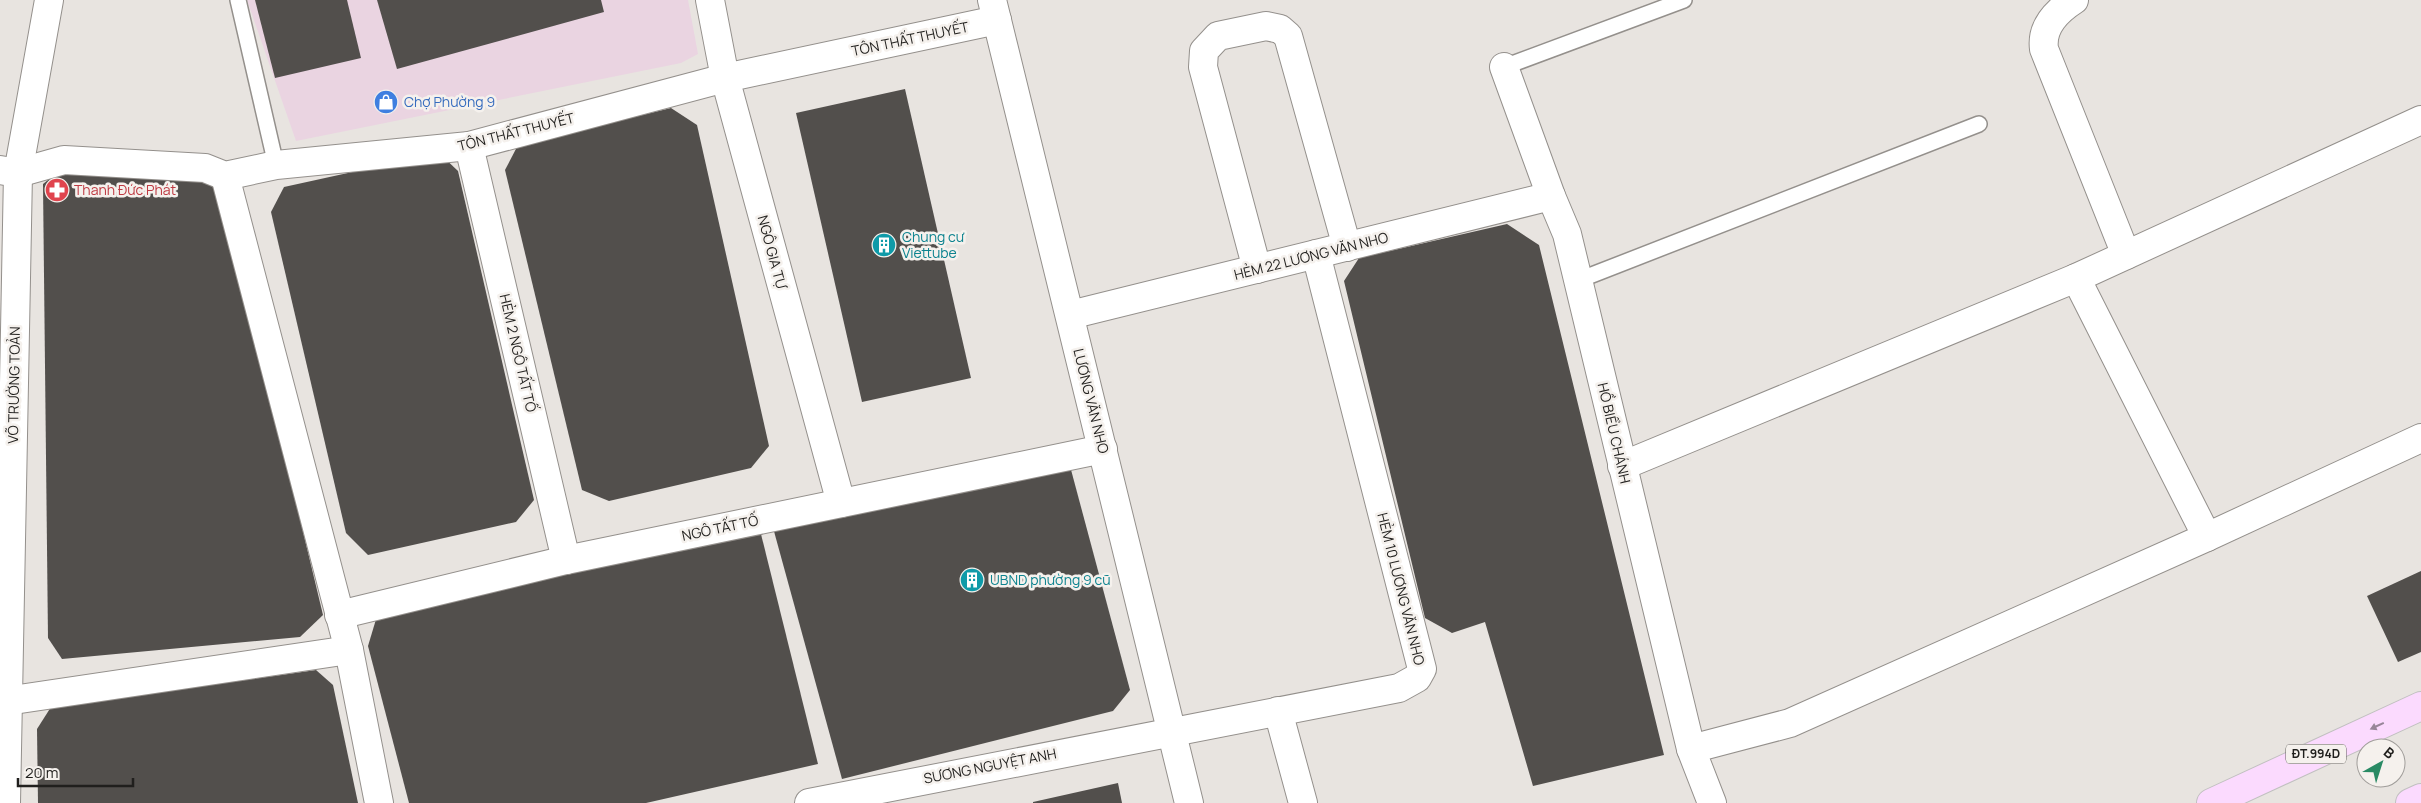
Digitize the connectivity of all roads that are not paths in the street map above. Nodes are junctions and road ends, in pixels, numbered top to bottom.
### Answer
1 (49, 0) edge
2 (238, 0) edge
3 (710, 0) edge
4 (1684, 0) edge
5 (2074, 0) edge
6 (995, 10) edge
7 (1504, 67) joint
8 (725, 78) junction
9 (2421, 120) edge
10 (1979, 124) dead end
11 (469, 146) junction
12 (276, 165) junction
13 (9, 171) edge
14 (225, 176) junction
15 (1551, 196) junction
16 (1347, 246) junction
17 (1316, 254) junction
18 (2126, 255) junction
19 (1257, 269) junction
20 (2076, 278) junction
21 (1579, 280) junction
22 (1070, 315) junction
23 (6, 434) edge
24 (2421, 438) edge
25 (1103, 449) junction
26 (1622, 466) junction
27 (841, 503) junction
28 (2207, 537) junction
29 (566, 560) junction
30 (339, 615) junction
31 (349, 650) junction
32 (4, 701) edge
33 (2421, 706) edge
34 (1278, 711) junction
35 (1172, 731) junction
36 (1691, 749) junction
37 (2421, 798) edge
38 (6, 803) edge
39 (379, 803) edge
40 (809, 803) edge
41 (1189, 803) edge
42 (1303, 803) edge
43 (1712, 803) edge
44 (2211, 803) edge
45 (2410, 803) edge

1 - 13 street, VÕ TRƯỜNG TOẢN
2 - 12 lane
3 - 8 street, NGÔ GIA TỰ
4 - 7 lane
5 - 18 street
6 - 8 street, TÔN THẤT THUYẾT
6 - 22 street, LƯƠNG VĂN NHO
7 - 15 street, HỒ BIỂU CHÁNH
8 - 11 street, TÔN THẤT THUYẾT
8 - 27 street, NGÔ GIA TỰ
9 - 18 street
10 - 21 lane
11 - 12 street, TÔN THẤT THUYẾT
11 - 29 street, HẺM 2 NGÔ TẤT TỐ
12 - 14 street, TÔN THẤT THUYẾT
13 - 14 street
13 - 23 street, VÕ TRƯỜNG TOẢN
14 - 30 street
15 - 16 street, HẺM 22 LƯƠNG VĂN NHO
15 - 21 street, HỒ BIỂU CHÁNH
16 - 17 street, HẺM 22 LƯƠNG VĂN NHO
16 - 19 street
17 - 19 street, HẺM 22 LƯƠNG VĂN NHO
17 - 34 street, HẺM 10 LƯƠNG VĂN NHO
18 - 20 street
19 - 22 street, HẺM 22 LƯƠNG VĂN NHO
20 - 26 street
20 - 28 street
21 - 26 street, HỒ BIỂU CHÁNH
22 - 25 street, LƯƠNG VĂN NHO
23 - 32 street, VÕ TRƯỜNG TOẢN
24 - 28 street
25 - 27 street, NGÔ TẤT TỐ
25 - 35 street, LƯƠNG VĂN NHO
26 - 36 street, HỒ BIỂU CHÁNH
27 - 29 street, NGÔ TẤT TỐ
28 - 36 street
29 - 30 street, NGÔ TẤT TỐ
30 - 31 street
31 - 32 street
31 - 39 street
32 - 38 street, VÕ TRƯỜNG TOẢN
33 -> 44 main road, ĐT.994D
34 - 35 street, HẺM 10 LƯƠNG VĂN NHO
34 - 42 street
35 - 40 street, SƯƠNG NGUYỆT ANH
35 - 41 street, LƯƠNG VĂN NHO
36 - 43 street, HỒ BIỂU CHÁNH
37 - 45 main road

